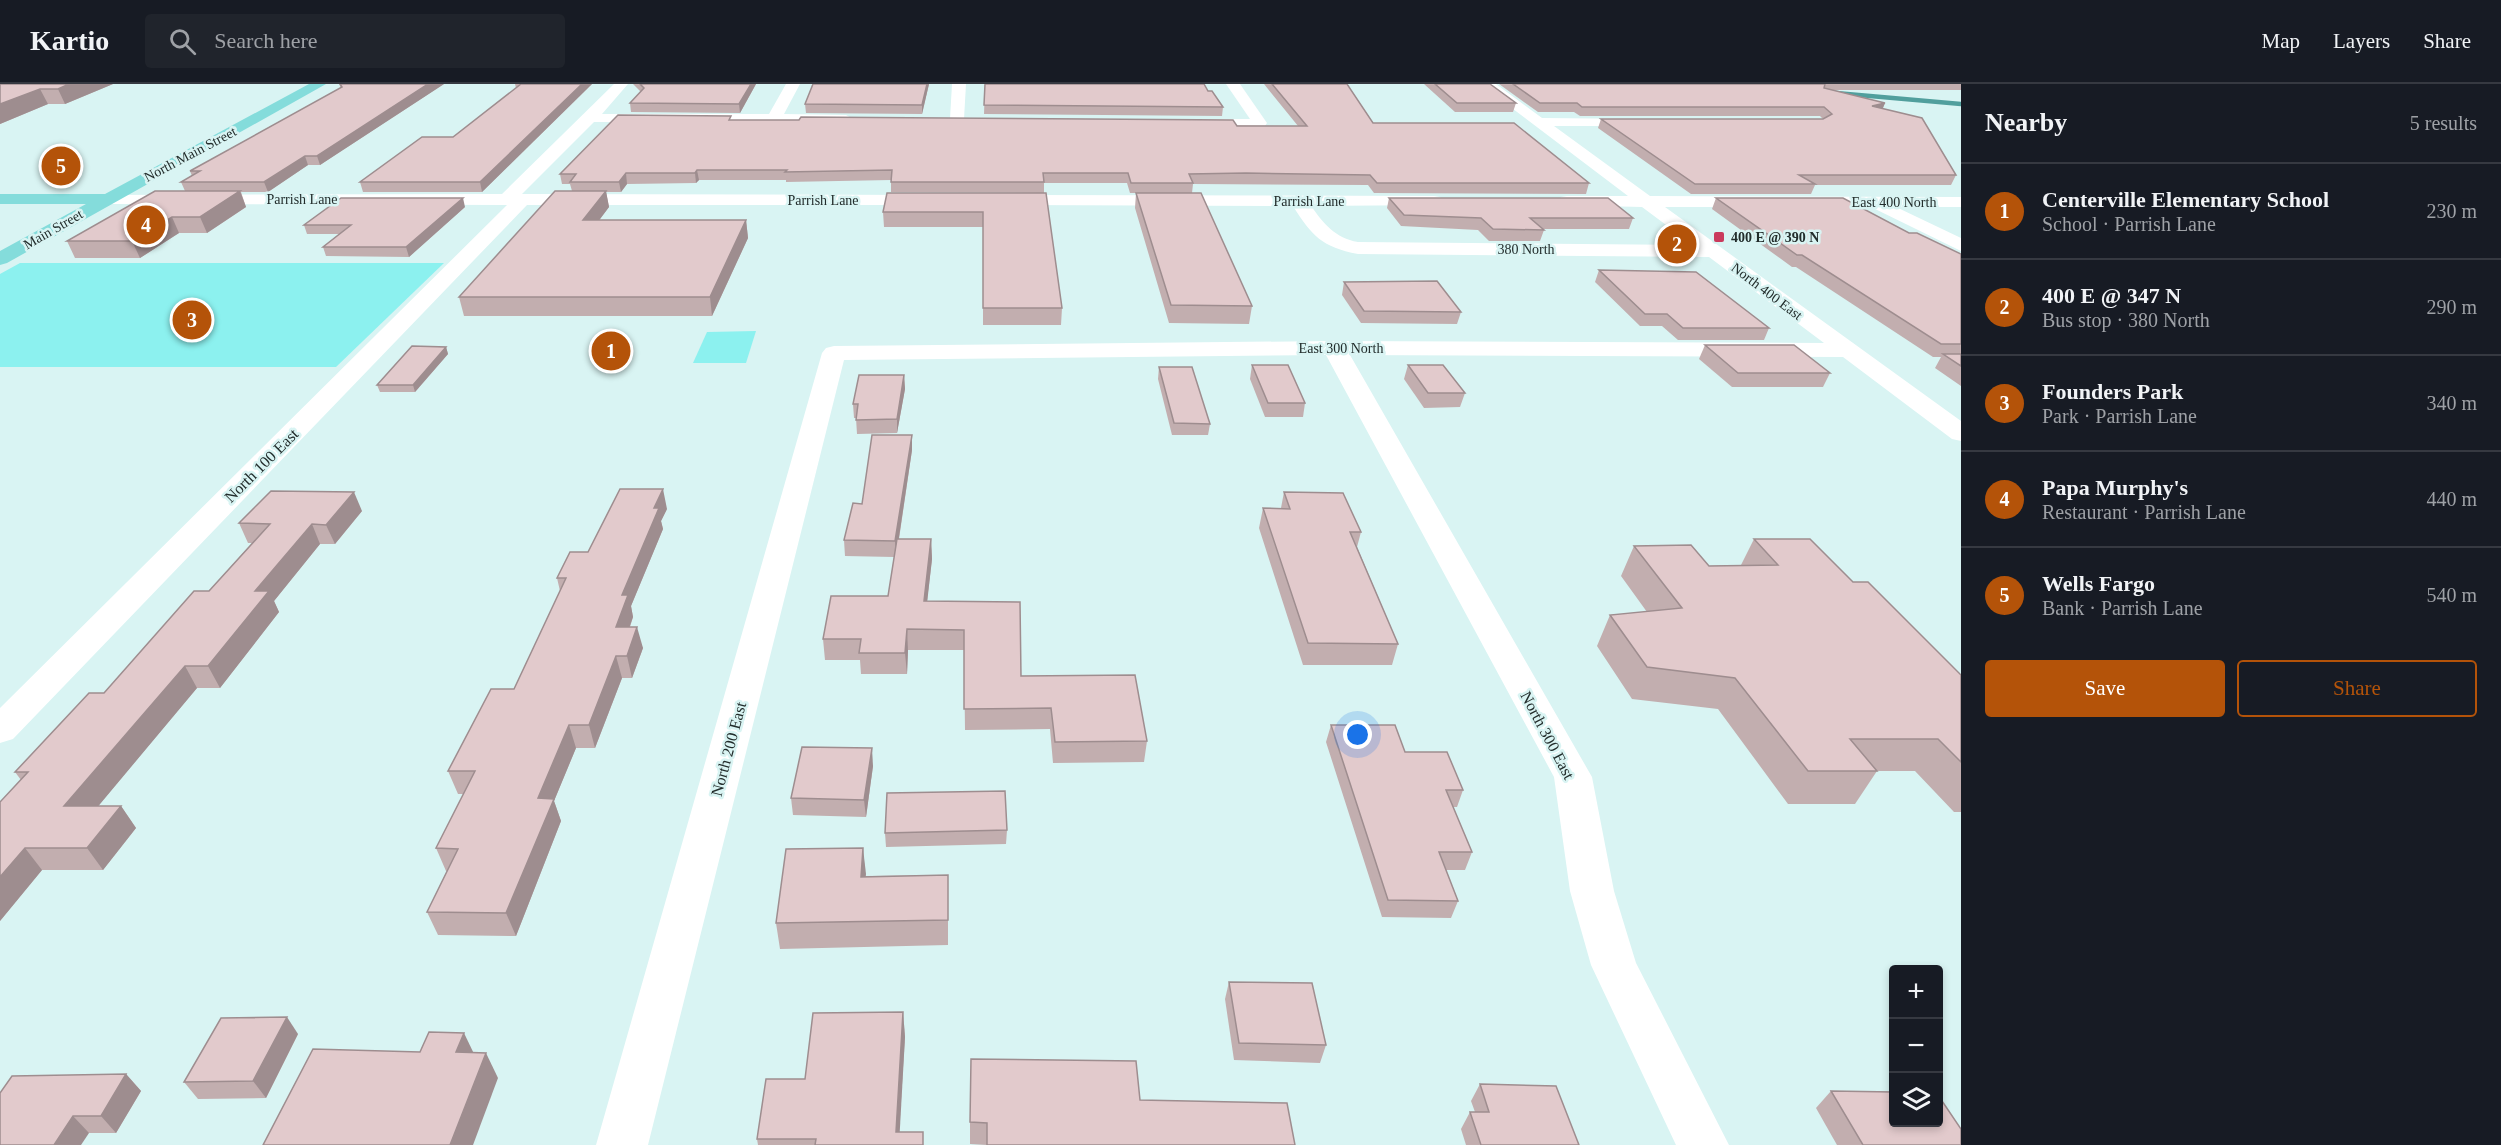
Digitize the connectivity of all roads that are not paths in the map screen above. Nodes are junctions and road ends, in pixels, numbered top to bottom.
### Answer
1 (319, 84) edge
2 (621, 84) edge
3 (793, 84) edge
4 (959, 84) edge
5 (1233, 84) edge
6 (1487, 84) edge
7 (590, 118) junction
8 (774, 119) junction
9 (866, 119) edge
10 (957, 120) edge
11 (1538, 122) junction
12 (1658, 122) edge
13 (1171, 123) edge
14 (0, 199) edge
15 (106, 199) junction
16 (514, 200) junction
17 (953, 200) edge
18 (988, 200) edge
19 (1299, 201) junction
20 (1451, 201) edge
21 (1551, 201) edge
22 (1647, 201) junction
23 (1869, 202) junction
24 (1961, 202) edge
25 (1961, 244) edge
26 (1714, 251) junction
27 (0, 258) edge
28 (1334, 348) junction
29 (1848, 350) junction
30 (834, 353) joint
31 (1961, 433) edge
32 (0, 730) edge
33 (622, 1145) edge
34 (1703, 1145) edge

1 - 15 main road, North Main Street
2 - 7 street, North 100 East
3 - 8 street
4 - 10 street
5 - 13 street
6 - 11 street, North 400 East
7 - 8 street
7 - 16 street, North 100 East
8 - 9 street
11 - 12 street
11 - 22 street, North 400 East
14 - 15 main road, Parrish Lane
15 - 16 street, Parrish Lane
15 - 27 main road, Main Street
16 - 17 street, Parrish Lane
16 - 32 street, North 100 East
18 - 19 street, Parrish Lane
19 - 20 street, Parrish Lane
19 - 26 street, 380 North
21 - 22 street
22 - 23 street, East 400 North
22 - 26 street, North 400 East
23 - 24 street, East 400 North
23 - 25 street
26 - 29 street, North 400 East
28 - 29 street, East 300 North
28 - 30 street, East 300 North
28 - 34 street, North 300 East
29 - 31 street, North 400 East
30 - 33 street, North 200 East

